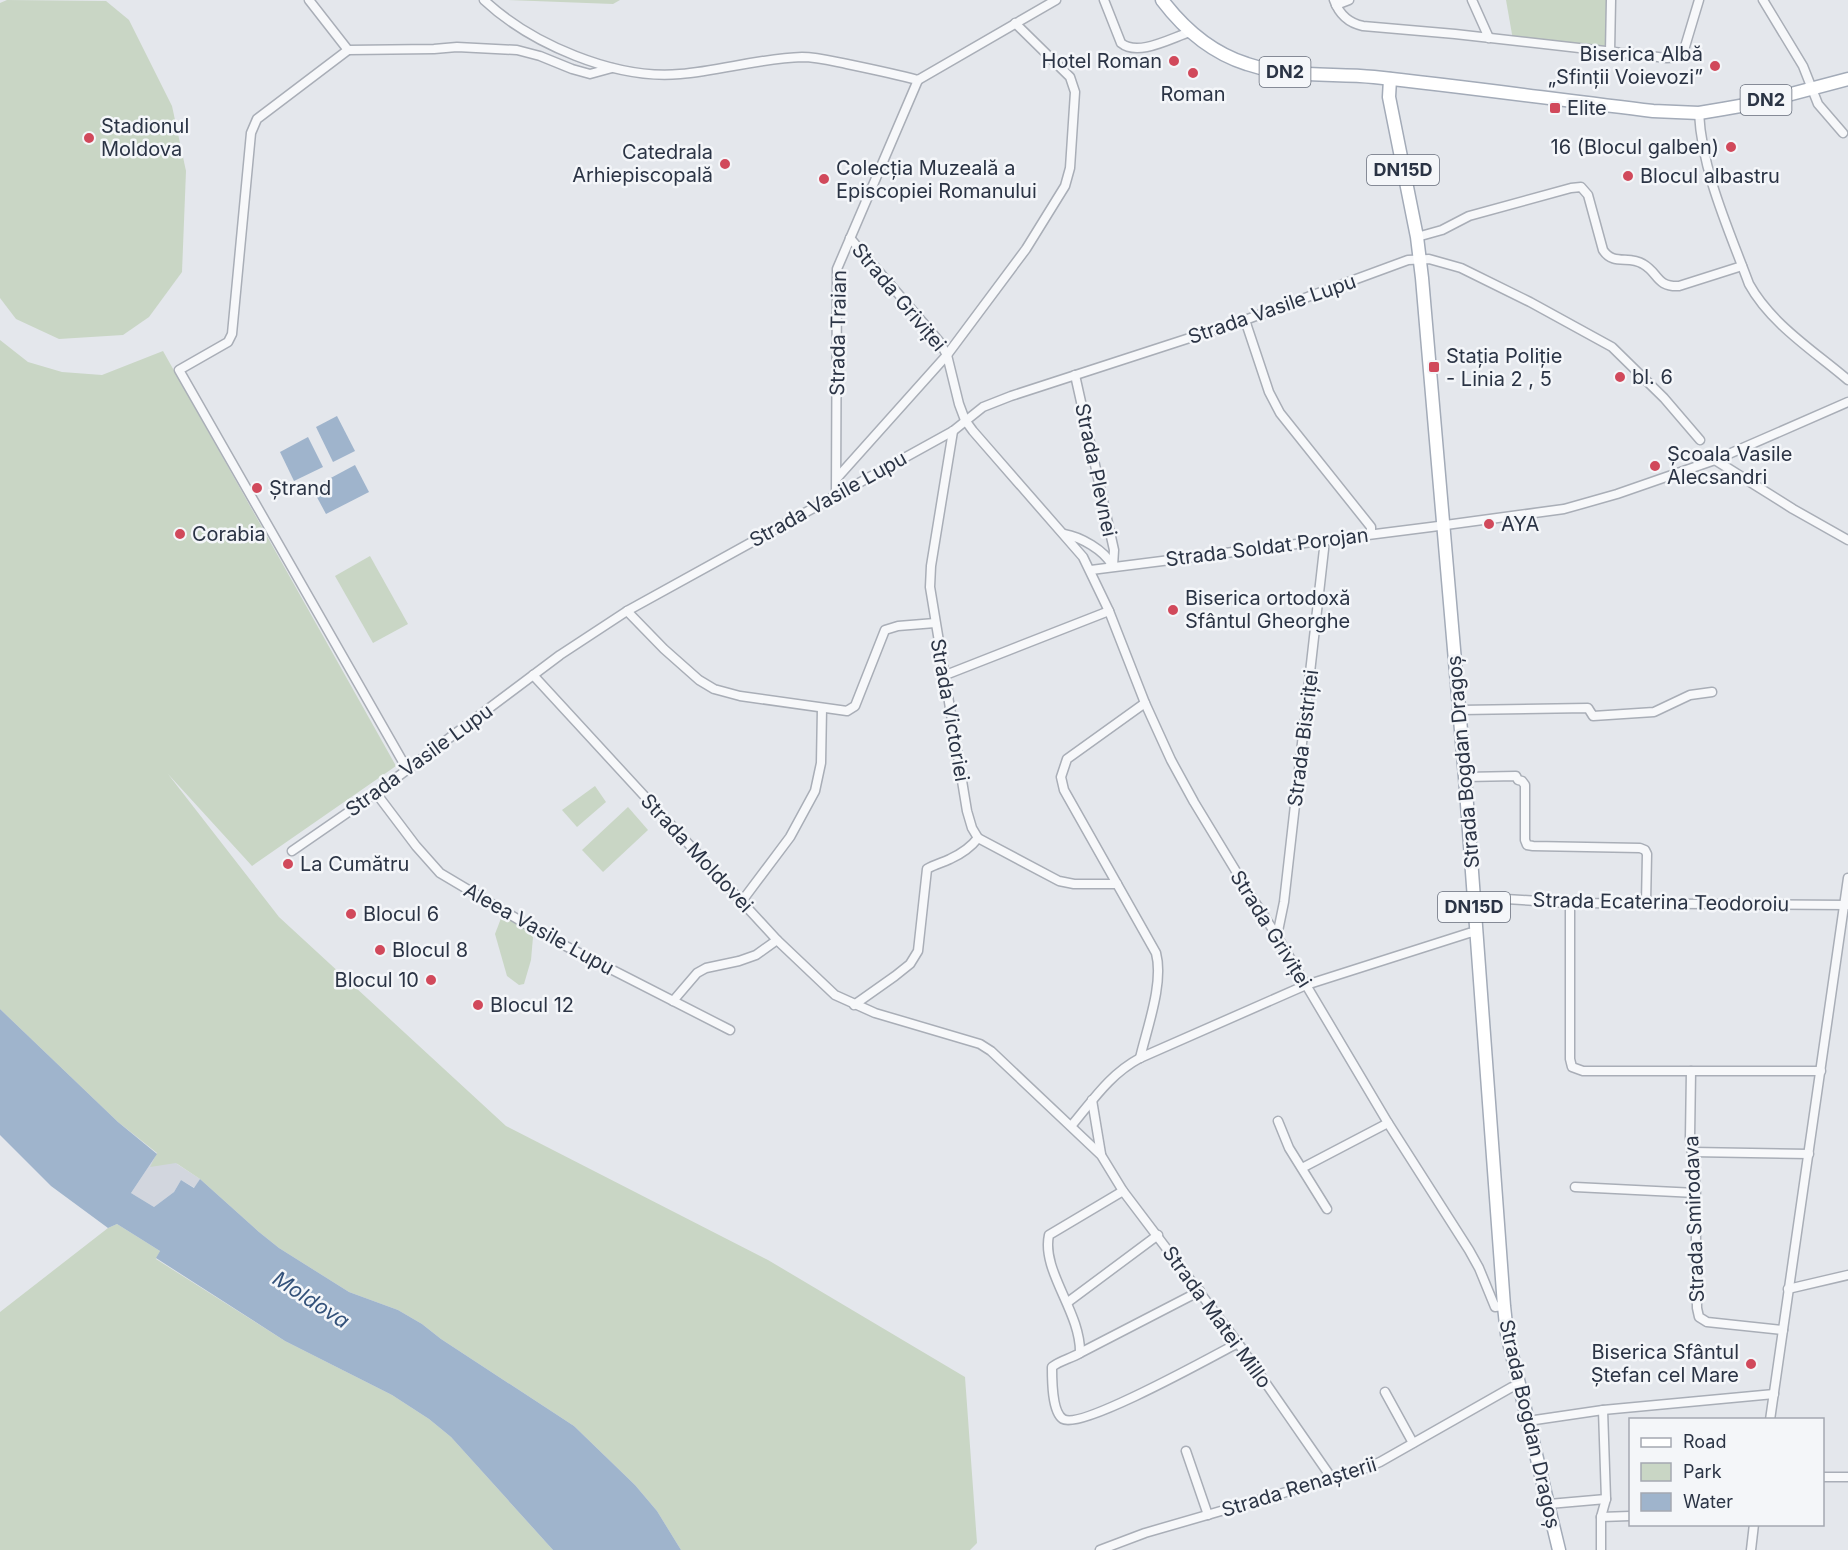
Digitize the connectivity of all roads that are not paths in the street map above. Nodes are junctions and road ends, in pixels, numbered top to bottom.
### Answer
1 (309, 0) edge
2 (484, 0) edge
3 (1056, 0) edge
4 (1104, 0) edge
5 (1164, 0) edge
6 (1349, 0) edge
7 (1472, 0) edge
8 (1611, 0) edge
9 (1699, 0) edge
10 (1763, 0) edge
11 (1335, 2) edge
12 (1015, 23) junction
13 (1190, 32) junction
14 (1489, 38) junction
15 (348, 50) junction
16 (1610, 52) junction
17 (612, 68) junction
18 (1390, 79) junction
19 (1848, 79) edge
20 (918, 80) junction
21 (1811, 87) junction
22 (1699, 113) junction
23 (1843, 133) dead end
24 (1417, 237) junction
25 (849, 238) junction
26 (1420, 260) junction
27 (1742, 266) junction
28 (1245, 320) junction
29 (947, 355) junction
30 (1076, 375) junction
31 (1848, 380) edge
32 (1848, 402) edge
33 (965, 420) junction
34 (952, 431) junction
35 (1700, 440) dead end
36 (1715, 460) junction
37 (837, 478) junction
38 (837, 494) junction
39 (1443, 525) junction
40 (1063, 534) junction
41 (1371, 534) junction
42 (1324, 540) junction
43 (1848, 540) edge
44 (1113, 566) junction
45 (1091, 570) junction
46 (627, 611) junction
47 (1109, 611) junction
48 (935, 623) junction
49 (533, 675) junction
50 (943, 676) junction
51 (1712, 692) dead end
52 (1145, 703) junction
53 (822, 708) junction
54 (1460, 710) junction
55 (407, 770) junction
56 (1465, 777) junction
57 (376, 793) junction
58 (978, 838) junction
59 (292, 851) dead end
60 (1848, 878) edge
61 (1118, 884) junction
62 (1474, 897) junction
63 (742, 901) junction
64 (1570, 903) junction
65 (1646, 903) junction
66 (1846, 905) edge
67 (1476, 932) junction
68 (1277, 936) junction
69 (777, 940) junction
70 (1306, 985) junction
71 (674, 1001) junction
72 (854, 1005) junction
73 (875, 1013) joint
74 (730, 1030) dead end
75 (1140, 1058) junction
76 (1691, 1071) junction
77 (1821, 1071) junction
78 (1092, 1100) junction
79 (1278, 1121) dead end
80 (1388, 1123) junction
81 (1072, 1125) junction
82 (1692, 1152) junction
83 (1809, 1154) junction
84 (1101, 1155) junction
85 (1302, 1168) junction
86 (1575, 1187) dead end
87 (1123, 1191) junction
88 (1696, 1194) junction
89 (1327, 1209) dead end
90 (1158, 1235) junction
91 (1848, 1275) edge
92 (1788, 1289) junction
93 (1200, 1291) junction
94 (1068, 1302) junction
95 (1504, 1306) junction
96 (1783, 1330) junction
97 (1238, 1343) junction
98 (1080, 1353) junction
99 (1520, 1385) junction
100 (1385, 1392) dead end
101 (1774, 1394) junction
102 (1603, 1410) junction
103 (1770, 1418) edge
104 (1528, 1421) junction
105 (1413, 1443) junction
106 (1186, 1451) dead end
107 (1824, 1476) edge
108 (1848, 1477) edge
109 (1333, 1480) junction
110 (1606, 1499) junction
111 (1549, 1504) junction
112 (1208, 1515) junction
113 (1629, 1516) edge
114 (1601, 1517) junction
115 (1754, 1526) edge
116 (1100, 1550) edge
117 (1559, 1550) edge
118 (1601, 1550) edge
119 (1751, 1550) edge

1 - 15 street
2 - 17 street
3 - 12 street
4 - 13 street
5 - 13 main road, DN2
6 - 11 street
7 - 14 street
8 - 16 street
9 - 16 street
10 - 21 street
11 - 14 street
12 - 20 street
12 - 29 street
13 - 18 main road, DN2
14 - 16 street
15 - 17 street
15 - 55 street
17 - 20 street
18 - 22 main road, DN2
18 - 24 main road, Strada Bogdan Dragoș / DN15D
19 - 21 main road, DN2
20 - 25 street, Strada Traian
21 - 22 main road, DN2
21 - 23 street
22 - 27 street
24 - 26 main road, Strada Bogdan Dragoș / DN15D
24 - 27 street
25 - 29 street, Strada Griviței
25 - 37 street, Strada Traian
26 - 28 street, Strada Vasile Lupu
26 - 35 street
26 - 39 main road, Strada Bogdan Dragoș / DN15D
27 - 31 street
28 - 30 street, Strada Vasile Lupu
28 - 41 street
29 - 33 street, Strada Griviței
29 - 37 street
30 - 33 street, Strada Vasile Lupu
30 - 44 street, Strada Plevnei
32 - 36 street, Strada Soldat Porojan
33 - 34 street, Strada Vasile Lupu
33 - 40 street, Strada Griviței
34 - 38 street, Strada Vasile Lupu
34 - 48 street, Strada Victoriei
36 - 39 street, Strada Soldat Porojan
36 - 43 street
37 - 38 street, Strada Traian
38 - 46 street, Strada Vasile Lupu
39 - 41 street, Strada Soldat Porojan
39 - 54 main road, Strada Bogdan Dragoș / DN15D
40 - 44 street, Strada Griviței
40 - 45 street, Strada Griviței
41 - 42 street, Strada Soldat Porojan
42 - 44 street, Strada Soldat Porojan
42 - 68 street, Strada Bistriței
44 - 45 street, Strada Soldat Porojan
45 - 47 street, Strada Griviței
46 - 49 street, Strada Vasile Lupu
46 - 53 street
47 - 50 street
47 - 52 street, Strada Griviței
48 - 50 street, Strada Victoriei
48 - 53 street
49 - 55 street, Strada Vasile Lupu
49 - 63 street, Strada Moldovei
50 - 58 street, Strada Victoriei
51 - 54 street
52 - 61 street
52 - 68 street, Strada Griviței
53 - 63 street
54 - 56 main road, Strada Bogdan Dragoș / DN15D
55 - 57 street, Strada Vasile Lupu
56 - 62 main road, Strada Bogdan Dragoș / DN15D
56 - 65 street
57 - 59 street, Strada Vasile Lupu
57 - 71 street, Aleea Vasile Lupu
58 - 61 street
58 - 72 street
60 - 66 street
61 - 75 street
62 - 64 street, Strada Ecaterina Teodoroiu
62 - 67 main road, Strada Bogdan Dragoș / DN15D
63 - 69 street, Strada Moldovei
64 - 65 street, Strada Ecaterina Teodoroiu
64 - 76 street
65 - 66 street, Strada Ecaterina Teodoroiu
66 - 77 street
67 - 70 street
67 - 95 main road, Strada Bogdan Dragoș / DN15D
68 - 70 street, Strada Griviței
69 - 71 street
69 - 72 street, Strada Moldovei
70 - 75 street
70 - 80 street, Strada Griviței
71 - 74 street, Aleea Vasile Lupu
72 - 73 street, Strada Moldovei
73 - 81 street, Strada Matei Millo
75 - 78 street
76 - 77 street
76 - 82 street, Strada Smirodava
77 - 83 street
78 - 81 street
78 - 84 street, Strada Matei Millo
79 - 85 street
80 - 85 street
80 - 95 street, Strada Griviței
81 - 84 street, Strada Matei Millo
82 - 83 street
82 - 88 street, Strada Smirodava
83 - 92 street
84 - 87 street, Strada Matei Millo
85 - 89 street
86 - 88 street
87 - 90 street, Strada Matei Millo
87 - 94 street
88 - 96 street, Strada Smirodava
90 - 93 street, Strada Matei Millo
90 - 94 street
91 - 92 street
92 - 96 street
93 - 97 street, Strada Matei Millo
93 - 98 street
94 - 98 street
95 - 99 main road, Strada Bogdan Dragoș / DN15D
96 - 101 street
97 - 98 street
97 - 109 street, Strada Matei Millo
99 - 104 main road, Strada Bogdan Dragoș / DN15D
99 - 105 street, Strada Renașterii
100 - 105 street
101 - 102 street
101 - 103 street
102 - 104 street
102 - 110 street
104 - 111 main road, Strada Bogdan Dragoș / DN15D
105 - 109 street, Strada Renașterii
106 - 112 street
107 - 108 street
109 - 112 street, Strada Renașterii
110 - 111 street
110 - 114 street
111 - 117 main road, Strada Bogdan Dragoș / DN15D
112 - 116 street, Strada Renașterii
113 - 114 street
114 - 118 street
115 - 119 street

